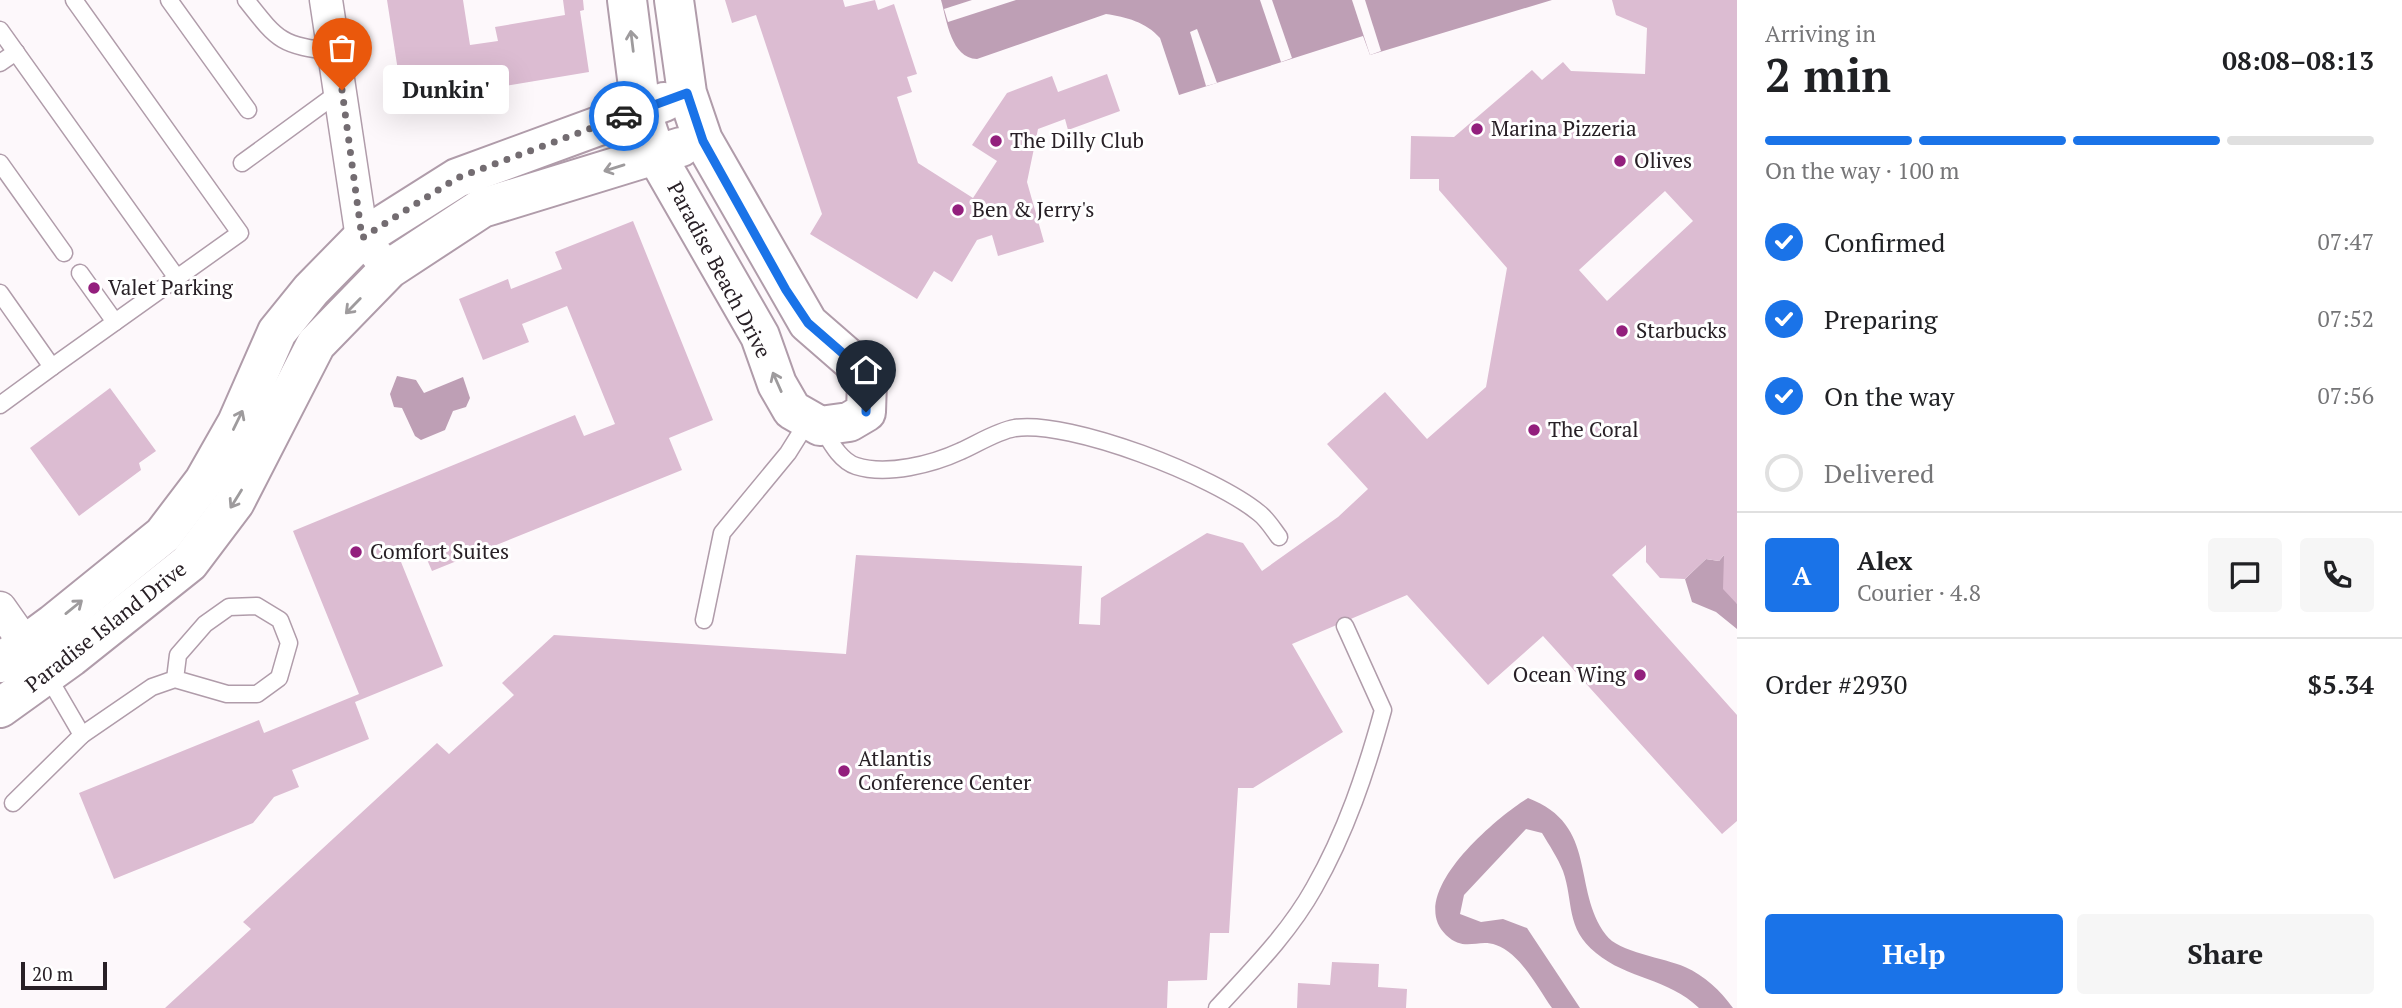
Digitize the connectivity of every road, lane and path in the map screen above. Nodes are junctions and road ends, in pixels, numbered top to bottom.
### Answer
1 (74, 0) edge
2 (169, 0) edge
3 (246, 0) edge
4 (327, 0) edge
5 (627, 0) edge
6 (674, 0) edge
7 (0, 30) edge
8 (16, 52) junction
9 (335, 52) junction
10 (0, 64) edge
11 (342, 90) junction
12 (687, 93) junction
13 (248, 110) dead end
14 (641, 110) junction
15 (703, 141) junction
16 (656, 155) junction
17 (0, 163) edge
18 (242, 163) dead end
19 (362, 238) junction
20 (64, 253) dead end
21 (389, 269) junction
22 (80, 273) dead end
23 (177, 278) junction
24 (0, 293) edge
25 (115, 322) junction
26 (52, 367) junction
27 (0, 405) edge
28 (814, 423) junction
29 (1279, 537) dead end
30 (0, 608) edge
31 (704, 620) dead end
32 (1345, 626) dead end
33 (24, 661) edge
34 (175, 679) junction
35 (0, 708) edge
36 (82, 735) junction
37 (13, 803) dead end
38 (1217, 1008) edge

1 - 23 lane
2 - 13 lane
3 - 9 lane
4 - 9 street
14 -> 5 street, Paradise Beach Drive
6 - 12 street
7 - 8 lane
8 - 10 lane
8 - 23 lane
9 - 11 street
11 - 18 lane
11 - 19 street
12 - 14 street, Paradise Island Drive
12 - 15 street
14 - 16 street, Paradise Beach Drive
14 - 19 street, Paradise Island Drive
15 - 16 street, Paradise Island Drive
15 - 28 street
16 -> 21 street, Paradise Island Drive
28 -> 16 street, Paradise Beach Drive
17 - 20 lane
19 - 21 street
33 -> 19 street, Paradise Island Drive
21 -> 33 street, Paradise Island Drive
22 - 25 lane
23 - 25 lane
24 - 26 lane
25 - 26 lane
26 - 27 lane
28 - 29 lane
28 - 31 lane
30 - 33 street
32 - 38 lane
33 - 35 street, Paradise Island Drive
33 - 36 lane
34 - 34 lane
34 - 36 lane
36 - 37 lane

